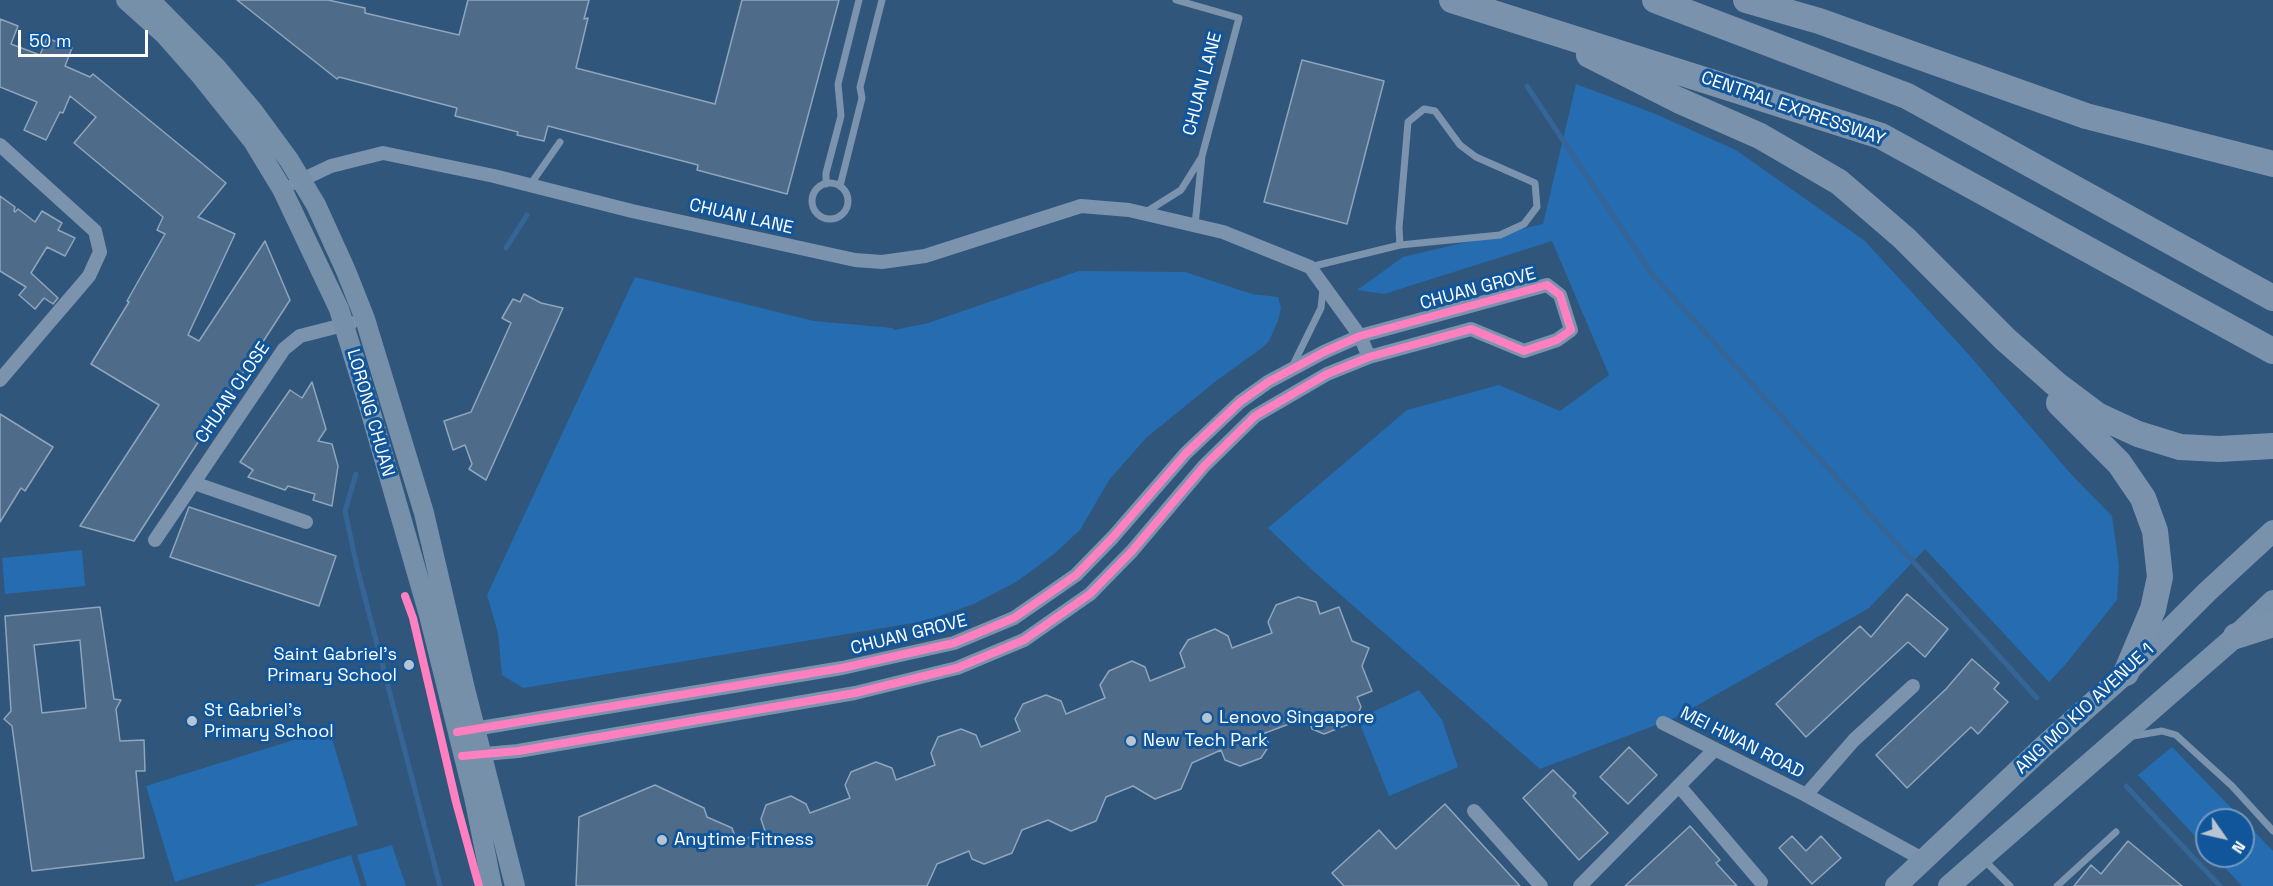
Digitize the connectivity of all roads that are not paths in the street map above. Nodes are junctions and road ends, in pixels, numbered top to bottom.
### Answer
1 (126, 0) edge
2 (150, 0) edge
3 (859, 0) edge
4 (882, 0) edge
5 (1176, 0) edge
6 (1452, 0) edge
7 (1705, 0) edge
8 (1746, 0) edge
9 (1664, 3) edge
10 (1516, 19) junction
11 (560, 142) dead end
12 (0, 145) edge
13 (1202, 156) junction
14 (2273, 164) edge
15 (301, 180) junction
16 (826, 184) junction
17 (530, 185) junction
18 (840, 186) junction
19 (282, 189) junction
20 (1145, 213) junction
21 (1195, 225) junction
22 (1400, 245) junction
23 (1310, 267) junction
24 (1324, 286) junction
25 (2273, 298) edge
26 (364, 319) junction
27 (344, 325) junction
28 (1360, 336) junction
29 (2005, 339) junction
30 (2273, 351) edge
31 (1369, 357) junction
32 (1289, 371) junction
33 (0, 380) edge
34 (2273, 446) edge
35 (194, 483) junction
36 (416, 488) junction
37 (394, 495) junction
38 (412, 515) junction
39 (306, 522) dead end
40 (2273, 531) edge
41 (155, 540) dead end
42 (2273, 601) edge
43 (2273, 624) edge
44 (2236, 636) junction
45 (2126, 673) junction
46 (1913, 686) dead end
47 (1663, 723) dead end
48 (466, 730) junction
49 (2107, 748) junction
50 (1715, 749) junction
51 (472, 755) junction
52 (1680, 787) junction
53 (1806, 795) junction
54 (1474, 812) dead end
55 (2273, 831) edge
56 (2116, 832) dead end
57 (1982, 857) junction
58 (1924, 860) junction
59 (1761, 882) dead end
60 (492, 886) edge
61 (515, 886) edge
62 (1541, 886) edge
63 (1580, 886) edge
64 (1896, 886) edge
65 (1949, 886) edge
66 (2010, 886) edge
67 (2057, 886) edge

1 - 19 main road, LORONG CHUAN
2 - 15 main road, LORONG CHUAN
3 - 16 lane
4 - 18 lane
5 - 13 lane, CHUAN LANE
6 - 10 highway, CENTRAL EXPRESSWAY
7 - 9 highway
8 - 14 highway
9 - 25 highway
10 - 29 highway
10 - 30 highway, CENTRAL EXPRESSWAY
11 - 17 lane
12 - 33 street
13 - 20 lane
13 - 21 lane, CHUAN LANE
15 - 17 street, CHUAN LANE
15 - 19 street, CHUAN LANE
15 - 26 main road, LORONG CHUAN
16 - 18 lane
16 - 18 lane
17 - 20 street, CHUAN LANE
19 - 27 main road, LORONG CHUAN
20 - 21 street, CHUAN LANE
21 - 23 street, CHUAN LANE
22 - 22 lane
22 - 23 lane
23 - 24 street
24 - 28 street
24 - 32 lane
26 - 27 street, CHUAN CLOSE
26 - 36 main road, LORONG CHUAN
27 - 35 street, CHUAN CLOSE
27 - 37 main road, LORONG CHUAN
28 - 31 street
28 - 31 street, CHUAN GROVE
28 - 32 street, CHUAN GROVE
29 - 34 highway
29 - 45 highway
31 - 51 street, CHUAN GROVE
32 - 48 street, CHUAN GROVE
35 - 39 street
35 - 41 street, CHUAN CLOSE
36 - 37 lane
36 - 38 main road, LORONG CHUAN
37 - 38 main road, LORONG CHUAN
38 - 48 main road, LORONG CHUAN
40 - 45 main road, ANG MO KIO AVENUE 1
42 - 44 main road
43 - 44 highway
44 - 49 main road
45 - 58 main road, ANG MO KIO AVENUE 1
46 - 53 street, MEI HWAN ROAD
47 - 50 street, MEI HWAN ROAD
48 - 51 main road, LORONG CHUAN
49 - 55 lane
49 - 57 main road
50 - 52 street
50 - 53 street, MEI HWAN ROAD
51 - 60 main road, LORONG CHUAN
51 - 61 main road, LORONG CHUAN
52 - 59 street
52 - 63 street
53 - 58 street, MEI HWAN ROAD
54 - 62 street
56 - 67 lane
57 - 65 main road
57 - 66 lane
58 - 64 main road, ANG MO KIO AVENUE 1

